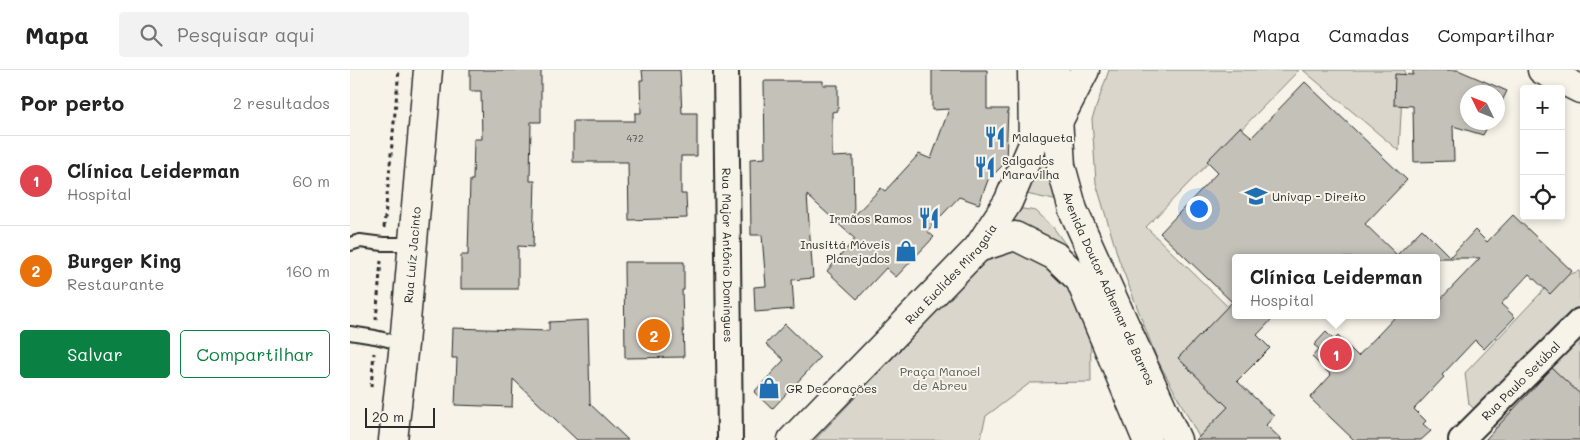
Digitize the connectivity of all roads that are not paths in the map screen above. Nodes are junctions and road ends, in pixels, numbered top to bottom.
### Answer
1 (428, 70) edge
2 (726, 70) edge
3 (1032, 70) edge
4 (1055, 70) edge
5 (1085, 70) edge
6 (1542, 70) edge
7 (1580, 89) edge
8 (1059, 120) junction
9 (350, 244) edge
10 (413, 244) junction
11 (978, 248) junction
12 (1580, 321) edge
13 (350, 333) edge
14 (404, 344) junction
15 (393, 440) edge
16 (730, 440) edge
17 (792, 440) edge
18 (1147, 440) edge
19 (1177, 440) edge
20 (1461, 440) edge

1 - 10 main road, Rua Luíz Jacinto
2 - 16 street, Rua Major Antônio Domingues
3 - 11 main road, Rua Euclides Miragaia
4 - 8 main road, Avenida Doutor Adhemar de Barros
5 - 8 main road
6 - 7 main road
8 - 19 main road, Avenida Doutor Adhemar de Barros
9 - 10 lane
10 - 14 main road, Rua Luíz Jacinto
11 - 17 main road, Rua Euclides Miragaia
11 - 18 main road, Avenida Doutor Adhemar de Barros
12 - 20 street, Rua Paulo Setúbal
13 - 14 lane
14 - 15 main road, Rua Luíz Jacinto

